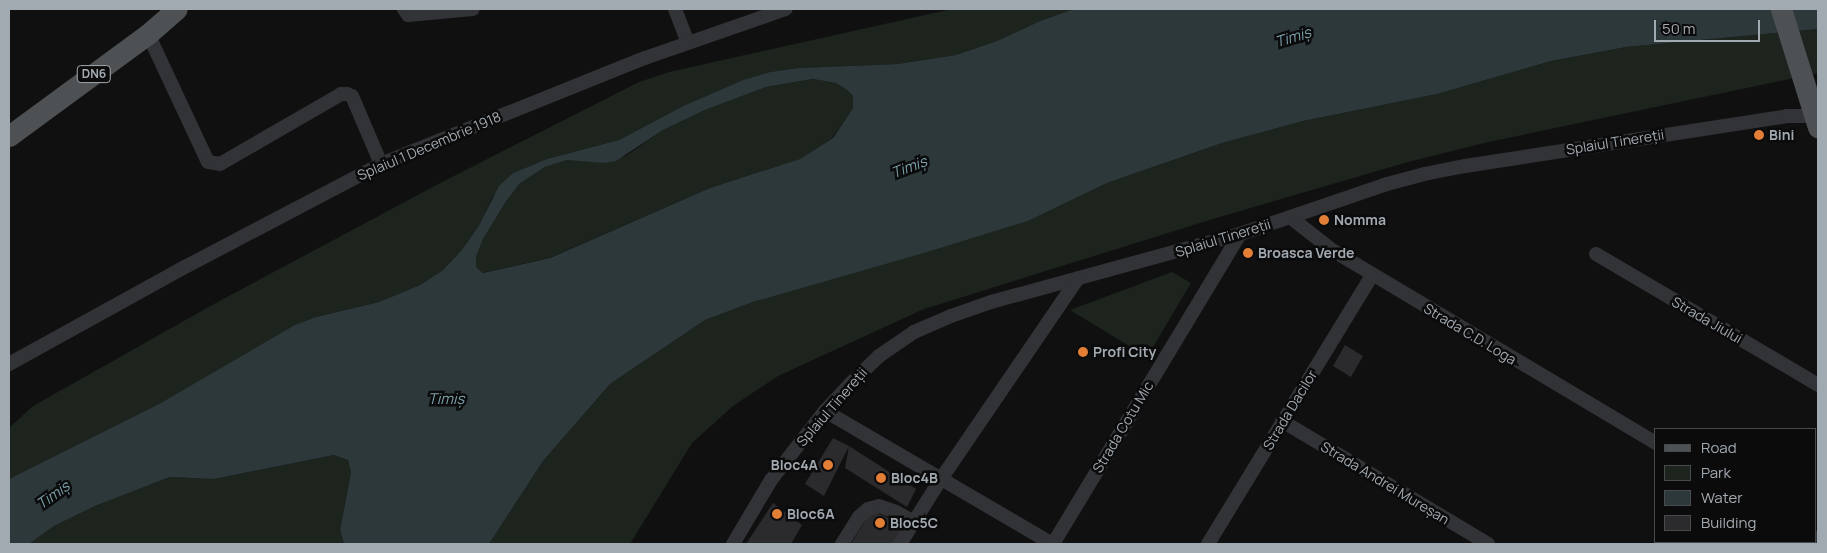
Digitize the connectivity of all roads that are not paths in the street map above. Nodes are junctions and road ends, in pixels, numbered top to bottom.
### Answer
1 (178, 9) edge
2 (404, 9) edge
3 (473, 9) edge
4 (675, 9) edge
5 (786, 9) edge
6 (1781, 9) edge
7 (148, 34) junction
8 (688, 43) junction
9 (1817, 120) edge
10 (9, 136) edge
11 (381, 164) junction
12 (1290, 217) junction
13 (1240, 234) junction
14 (1596, 254) dead end
15 (1372, 275) junction
16 (1078, 278) junction
17 (9, 364) edge
18 (1818, 385) edge
19 (825, 411) junction
20 (1282, 421) junction
21 (1654, 442) edge
22 (941, 479) junction
23 (914, 522) junction
24 (733, 544) edge
25 (842, 544) edge
26 (900, 544) edge
27 (1053, 544) edge
28 (1208, 544) edge
29 (1488, 544) edge

1 - 7 main road, DN6
2 - 3 street
4 - 8 street
5 - 8 street, Splaiul 1 Decembrie 1918
6 - 9 main road
7 - 10 main road, DN6
7 - 11 street
8 - 11 street, Splaiul 1 Decembrie 1918
9 - 12 street, Splaiul Tinereții
11 - 17 street, Splaiul 1 Decembrie 1918
12 - 13 street, Splaiul Tinereții
12 - 15 street, Strada C.D. Loga
13 - 16 street, Splaiul Tinereții
13 - 27 street, Strada Cotu Mic
14 - 18 street, Strada Jiului
15 - 20 street, Strada Dacilor
15 - 21 street, Strada C.D. Loga
16 - 19 street, Splaiul Tinereții
16 - 22 street
19 - 22 street
19 - 24 street, Splaiul Tinereții
20 - 28 street, Strada Dacilor
20 - 29 street, Strada Andrei Mureșan
22 - 23 street
22 - 27 street
23 - 25 street
23 - 26 street

